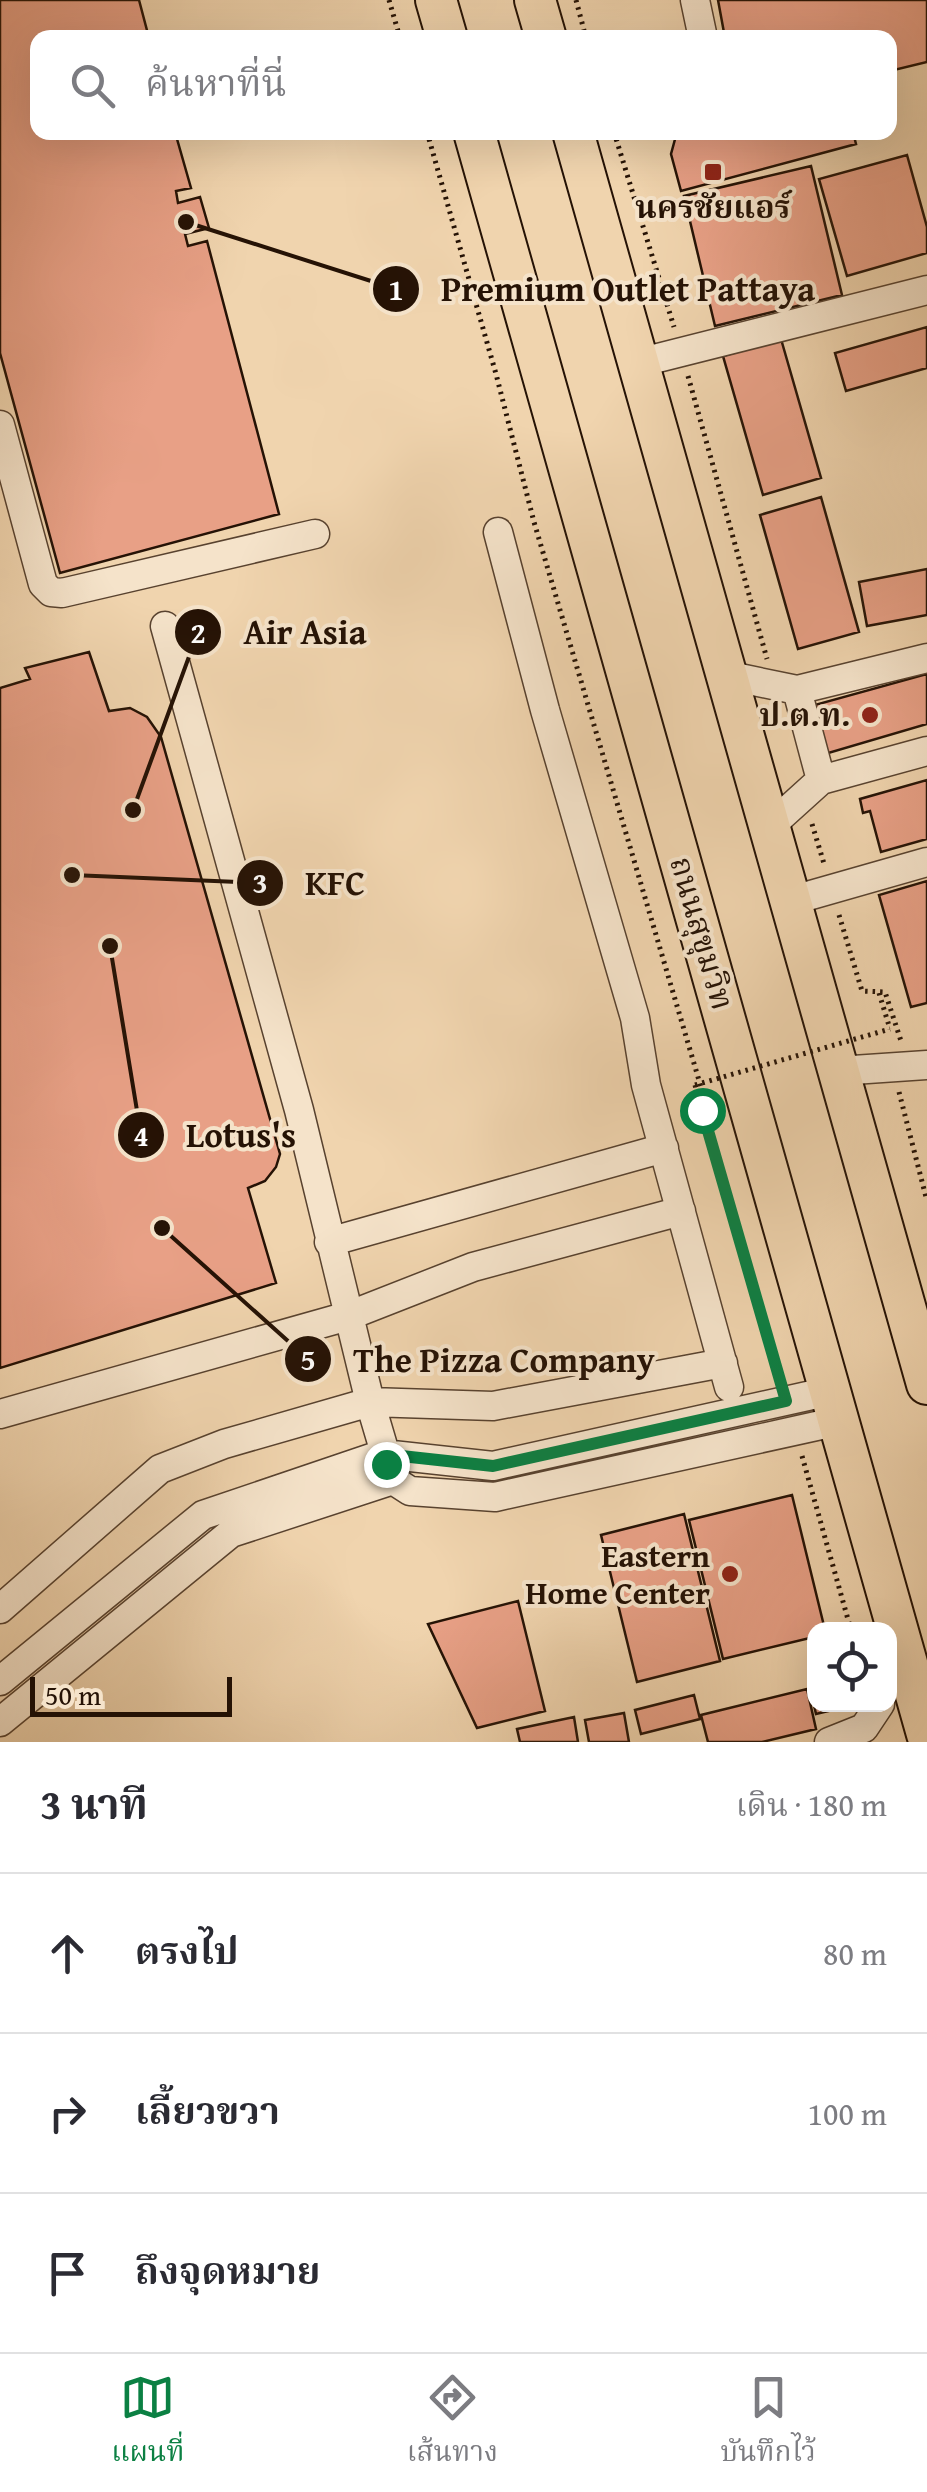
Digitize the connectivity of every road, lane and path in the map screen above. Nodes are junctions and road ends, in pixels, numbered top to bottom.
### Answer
1 (389, 0) edge
2 (436, 0) edge
3 (535, 0) edge
4 (576, 0) edge
5 (695, 0) edge
6 (398, 30) edge
7 (445, 30) edge
8 (544, 30) edge
9 (584, 30) edge
10 (701, 30) edge
11 (429, 140) edge
12 (476, 140) edge
13 (576, 140) edge
14 (927, 290) edge
15 (638, 363) junction
16 (0, 425) edge
17 (498, 532) dead end
18 (315, 534) dead end
19 (165, 626) dead end
20 (927, 658) edge
21 (726, 674) junction
22 (797, 690) junction
23 (927, 751) edge
24 (821, 780) junction
25 (769, 827) junction
26 (927, 862) edge
27 (790, 901) junction
28 (878, 992) dead end
29 (927, 1065) edge
30 (838, 1071) junction
31 (702, 1110) junction
32 (664, 1148) junction
33 (681, 1211) junction
34 (330, 1242) junction
35 (348, 1316) junction
36 (927, 1384) edge
37 (786, 1401) junction
38 (370, 1402) junction
39 (835, 1406) junction
40 (0, 1414) edge
41 (795, 1431) junction
42 (388, 1467) junction
43 (0, 1609) edge
44 (849, 1622) edge
45 (898, 1678) edge
46 (0, 1681) edge
47 (875, 1712) edge
48 (0, 1722) edge
49 (927, 1734) edge
50 (829, 1742) edge

1 - 6 path
2 - 7 highway
3 - 8 highway
4 - 9 path
5 - 10 street
11 - 31 path
12 - 39 highway, ถนนสุขุมวิท
13 - 15 highway
14 - 15 street
15 - 21 highway
16 - 18 street
17 - 32 street
19 - 34 street
20 - 22 street
21 - 22 street
21 - 25 highway
22 - 24 street
23 - 24 street
24 - 25 street
25 - 27 highway
26 - 27 street
27 - 30 highway
28 - 31 path, bridge
29 - 30 street
30 - 36 highway
31 - 37 path
32 - 33 street
32 - 34 street
33 - 35 street
33 - 38 street
34 - 35 street
35 - 38 street
35 - 40 street
37 - 39 street
37 - 42 street
38 - 42 street
38 - 43 street
39 - 41 street
39 - 45 highway, ถนนสุขุมวิท
41 - 42 street
41 - 44 path
42 - 46 street
42 - 48 street
45 - 49 highway, ถนนสุขุมวิท
47 - 50 street

